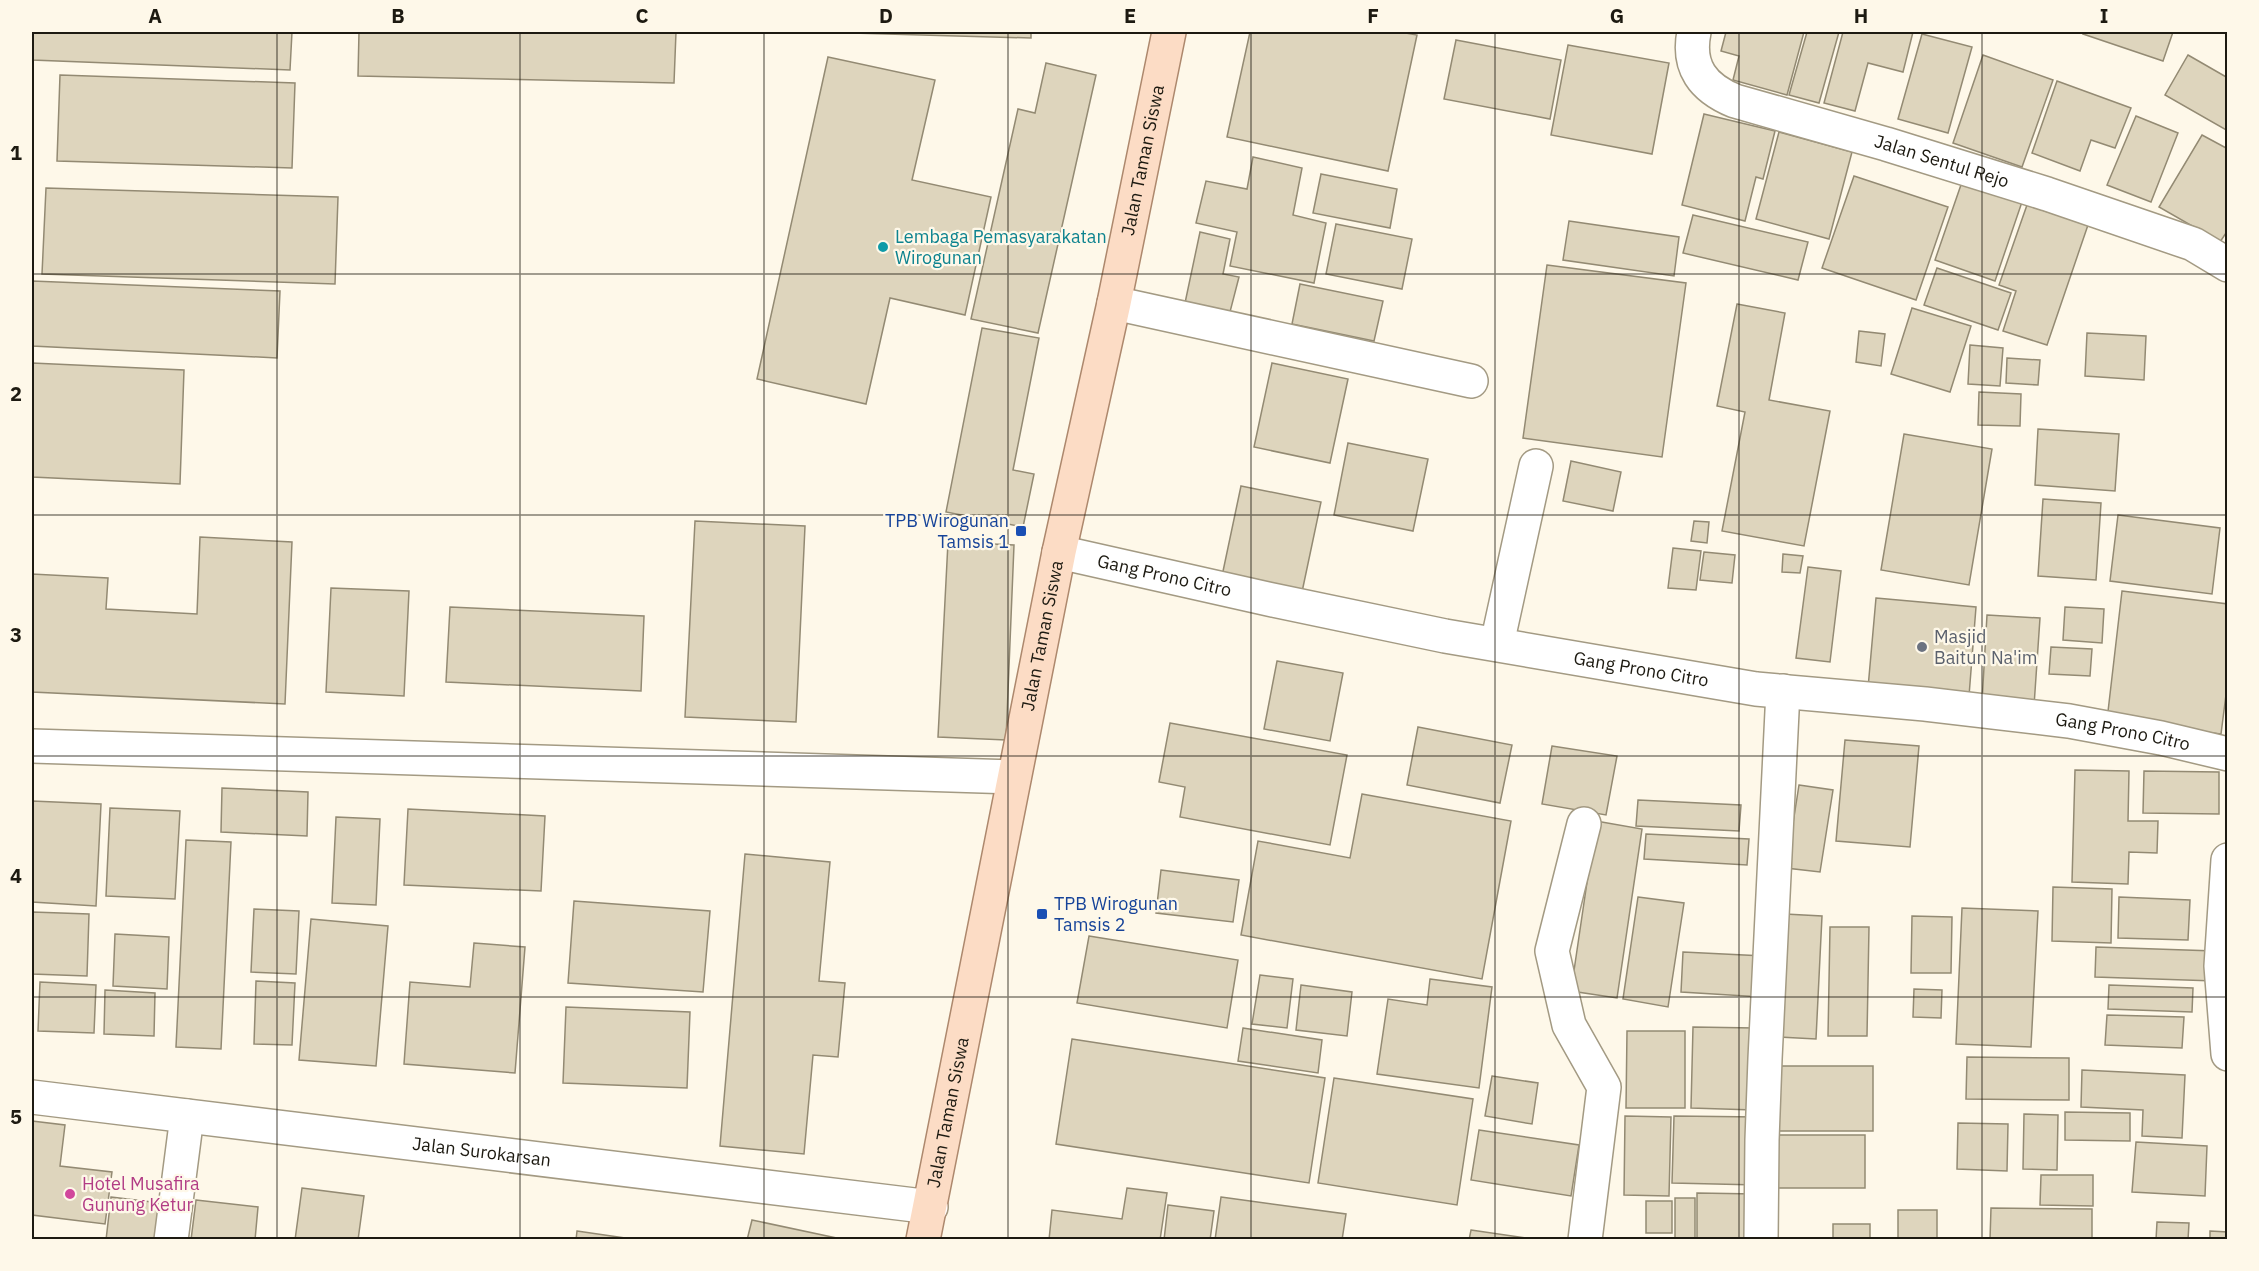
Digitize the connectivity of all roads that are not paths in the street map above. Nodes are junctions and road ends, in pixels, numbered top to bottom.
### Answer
1 (1169, 32) edge
2 (1694, 32) edge
3 (2228, 265) edge
4 (1114, 303) junction
5 (1471, 381) dead end
6 (1536, 466) dead end
7 (1059, 552) junction
8 (1497, 645) junction
9 (1783, 691) junction
10 (32, 746) edge
11 (2228, 754) edge
12 (1014, 777) junction
13 (1584, 824) dead end
14 (2228, 860) edge
15 (2228, 1053) edge
16 (32, 1098) edge
17 (187, 1116) junction
18 (931, 1207) junction
19 (171, 1239) edge
20 (923, 1239) edge
21 (1585, 1239) edge
22 (1761, 1239) edge

1 - 4 main road, Jalan Taman Siswa
2 - 3 street, Jalan Sentul Rejo
4 - 5 street
4 - 7 main road, Jalan Taman Siswa
6 - 8 street
7 - 8 street, Gang Prono Citro
7 - 12 main road, Jalan Taman Siswa
8 - 9 street, Gang Prono Citro
9 - 11 street, Gang Prono Citro
9 - 22 street
10 - 12 street
12 - 18 main road, Jalan Taman Siswa
13 - 21 street
14 - 15 street
16 - 17 street, Jalan Surokarsan
17 - 18 street, Jalan Surokarsan
17 - 19 street
18 - 20 main road, Jalan Taman Siswa

